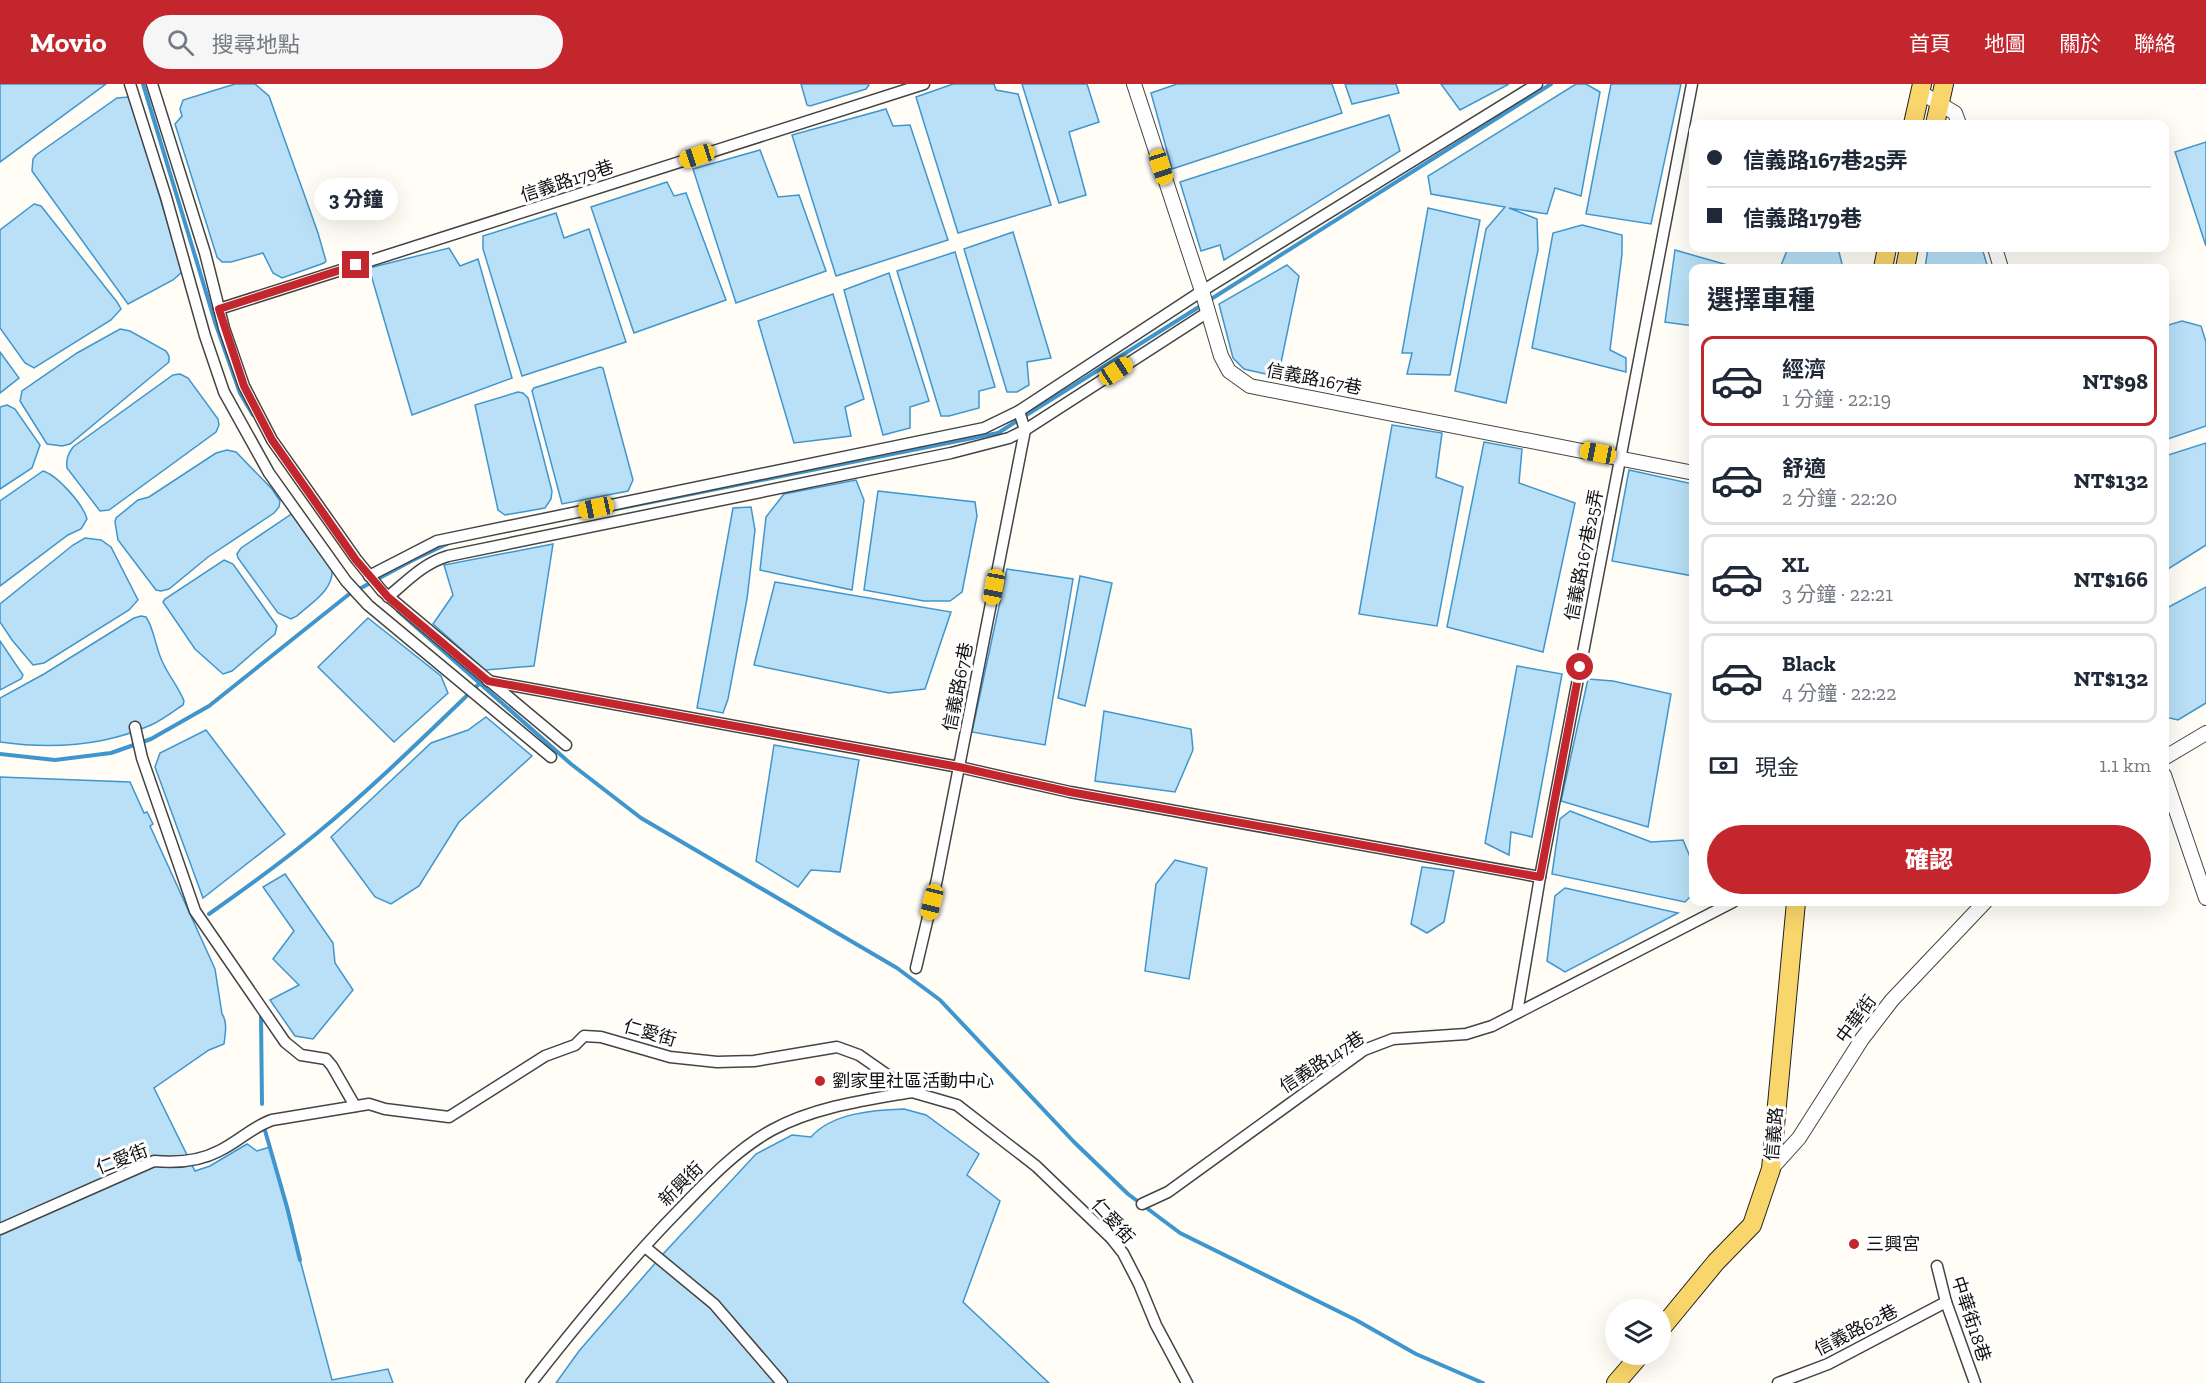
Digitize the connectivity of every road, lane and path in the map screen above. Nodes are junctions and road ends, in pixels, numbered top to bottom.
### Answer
1 (130, 84) edge
2 (152, 84) edge
3 (924, 84) edge
4 (1134, 84) edge
5 (1537, 84) edge
6 (1692, 84) edge
7 (1944, 84) edge
8 (1921, 88) edge
9 (1940, 102) junction
10 (1914, 120) edge
11 (1936, 120) edge
12 (1958, 120) edge
13 (1202, 292) junction
14 (219, 309) junction
15 (1208, 310) junction
16 (1019, 411) junction
17 (1025, 430) junction
18 (1620, 457) junction
19 (1689, 472) edge
20 (371, 578) junction
21 (385, 594) junction
22 (488, 681) junction
23 (136, 730) dead end
24 (2206, 733) edge
25 (566, 745) dead end
26 (2169, 755) edge
27 (551, 757) dead end
28 (959, 767) junction
29 (2169, 790) edge
30 (1540, 877) junction
31 (2205, 890) edge
32 (1725, 906) edge
33 (1796, 906) edge
34 (1981, 906) edge
35 (916, 968) dead end
36 (1517, 1013) junction
37 (912, 1092) junction
38 (355, 1106) junction
39 (1771, 1168) junction
40 (1142, 1204) dead end
41 (0, 1229) edge
42 (645, 1247) junction
43 (1937, 1266) dead end
44 (1946, 1302) junction
45 (1671, 1317) edge
46 (1632, 1365) edge
47 (531, 1383) edge
48 (782, 1383) edge
49 (1187, 1383) edge
50 (1616, 1383) edge
51 (1778, 1383) edge
52 (1975, 1383) edge

1 - 27 street
2 - 14 street
3 - 14 street, 信義路179巷
4 - 13 street, 信義路167巷
5 - 13 street
6 - 18 street, 信義路167巷25弄
7 - 9 main road
8 - 9 street
8 - 10 main road
9 - 11 main road
9 - 12 street
13 - 15 street, 信義路167巷
13 - 16 street
14 - 20 street
15 - 17 street
15 - 18 street, 信義路167巷
16 - 17 street, 信義路67巷
16 - 20 street
17 - 21 street
17 - 28 street, 信義路67巷
18 - 19 street, 信義路167巷
18 - 30 street, 信義路167巷25弄
20 - 21 street
21 - 22 street
22 - 25 street
22 - 28 street
23 - 38 street
24 - 26 street
28 - 30 street
28 - 35 street, 信義路67巷
29 - 31 street
30 - 36 street, 信義路167巷25弄
32 - 36 street, 信義路147巷
33 - 39 main road, 信義路
34 - 39 street, 中華街
36 - 40 street, 信義路147巷
37 - 38 street, 仁愛街
37 - 42 street, 新興街
37 - 49 street, 仁愛街
38 - 41 street, 仁愛街
39 - 45 main road, 信義路
42 - 47 street, 新興街
42 - 48 street
43 - 44 street, 中華街18巷
44 - 51 street, 信義路62巷
44 - 52 street, 中華街18巷
46 - 50 main road

